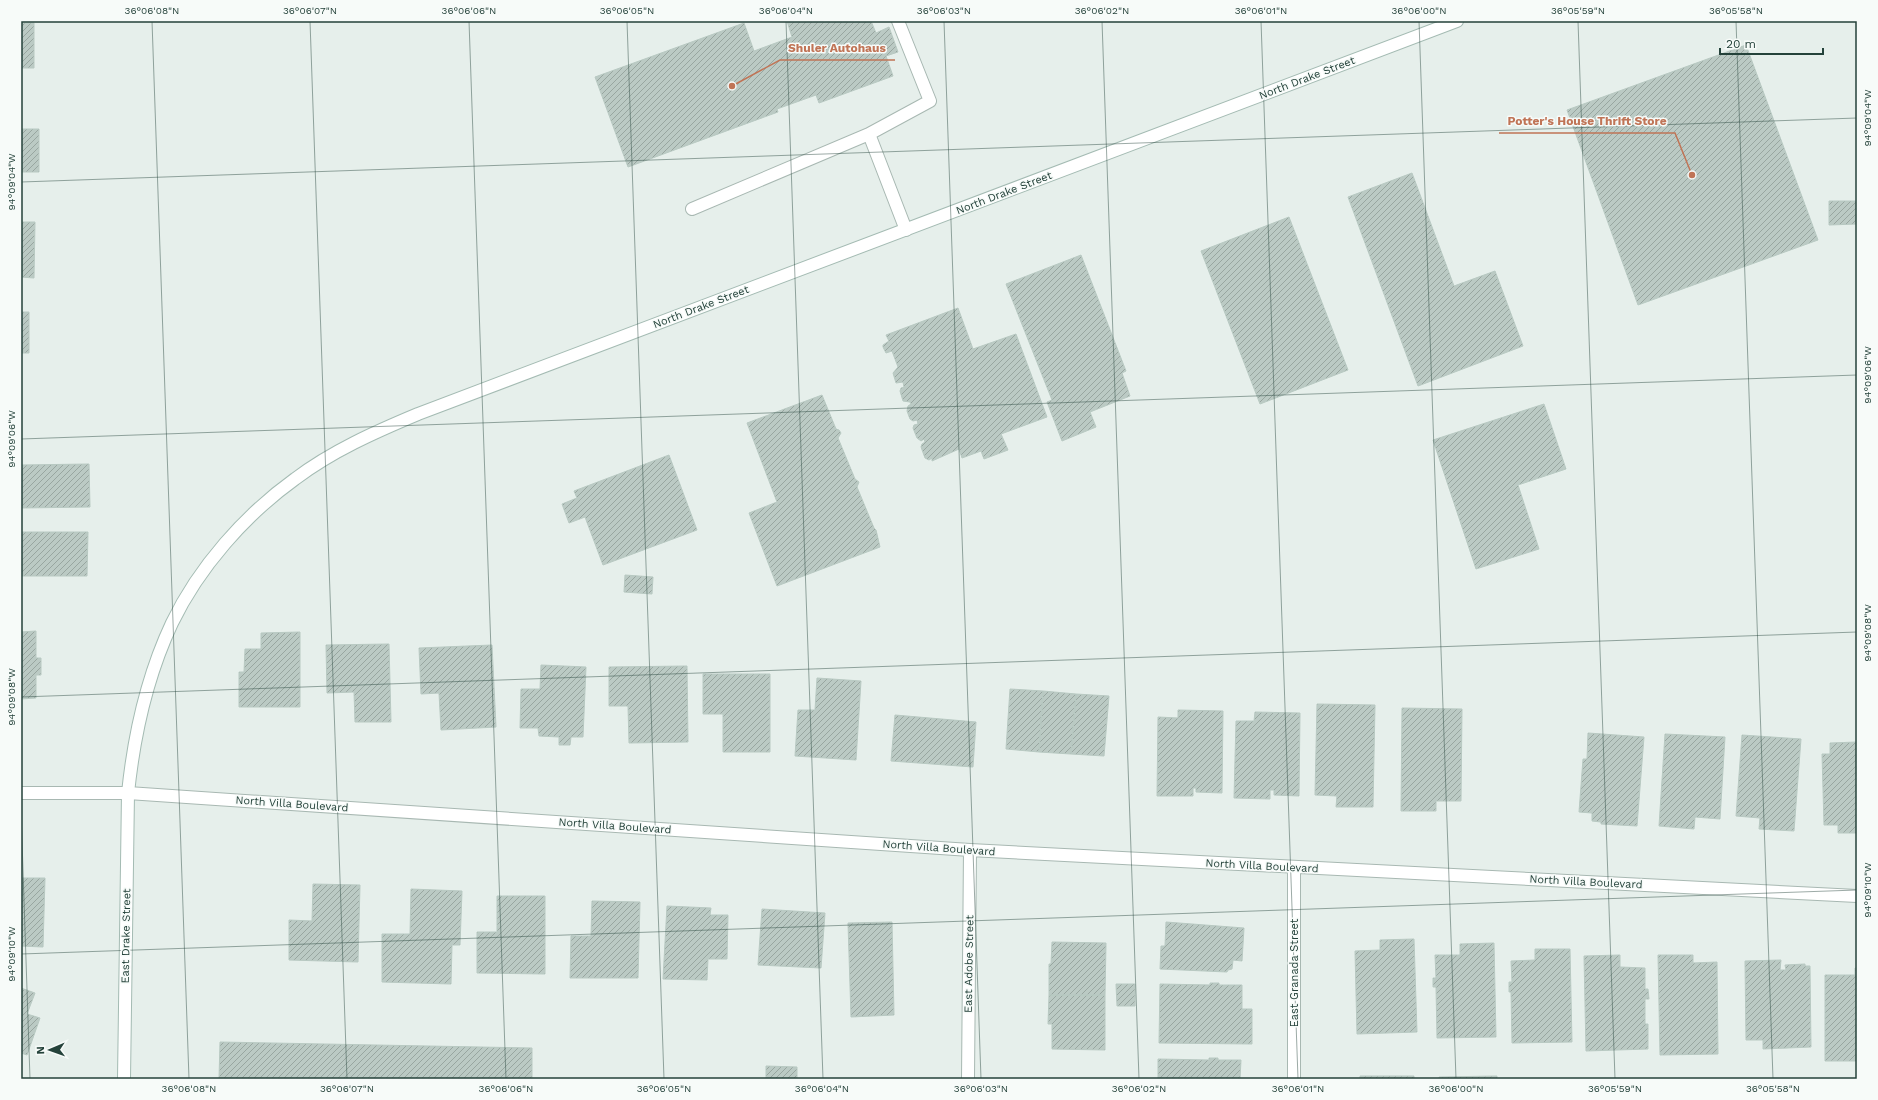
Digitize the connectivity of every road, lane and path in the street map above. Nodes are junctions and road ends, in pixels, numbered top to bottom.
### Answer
1 (898, 21) edge
2 (1457, 21) edge
3 (869, 134) junction
4 (692, 209) dead end
5 (906, 230) junction
6 (21, 792) edge
7 (128, 793) junction
8 (970, 850) junction
9 (1294, 868) junction
10 (1857, 896) edge
11 (124, 1079) edge
12 (968, 1079) edge
13 (1294, 1079) edge

1 - 3 street
2 - 5 street, North Drake Street
3 - 4 street
3 - 5 street
5 - 7 street, North Drake Street
6 - 7 street, North Villa Boulevard
7 - 8 street, North Villa Boulevard
7 - 11 street, East Drake Street
8 - 9 street, North Villa Boulevard
8 - 12 street, East Adobe Street
9 - 10 street, North Villa Boulevard
9 - 13 street, East Granada Street

